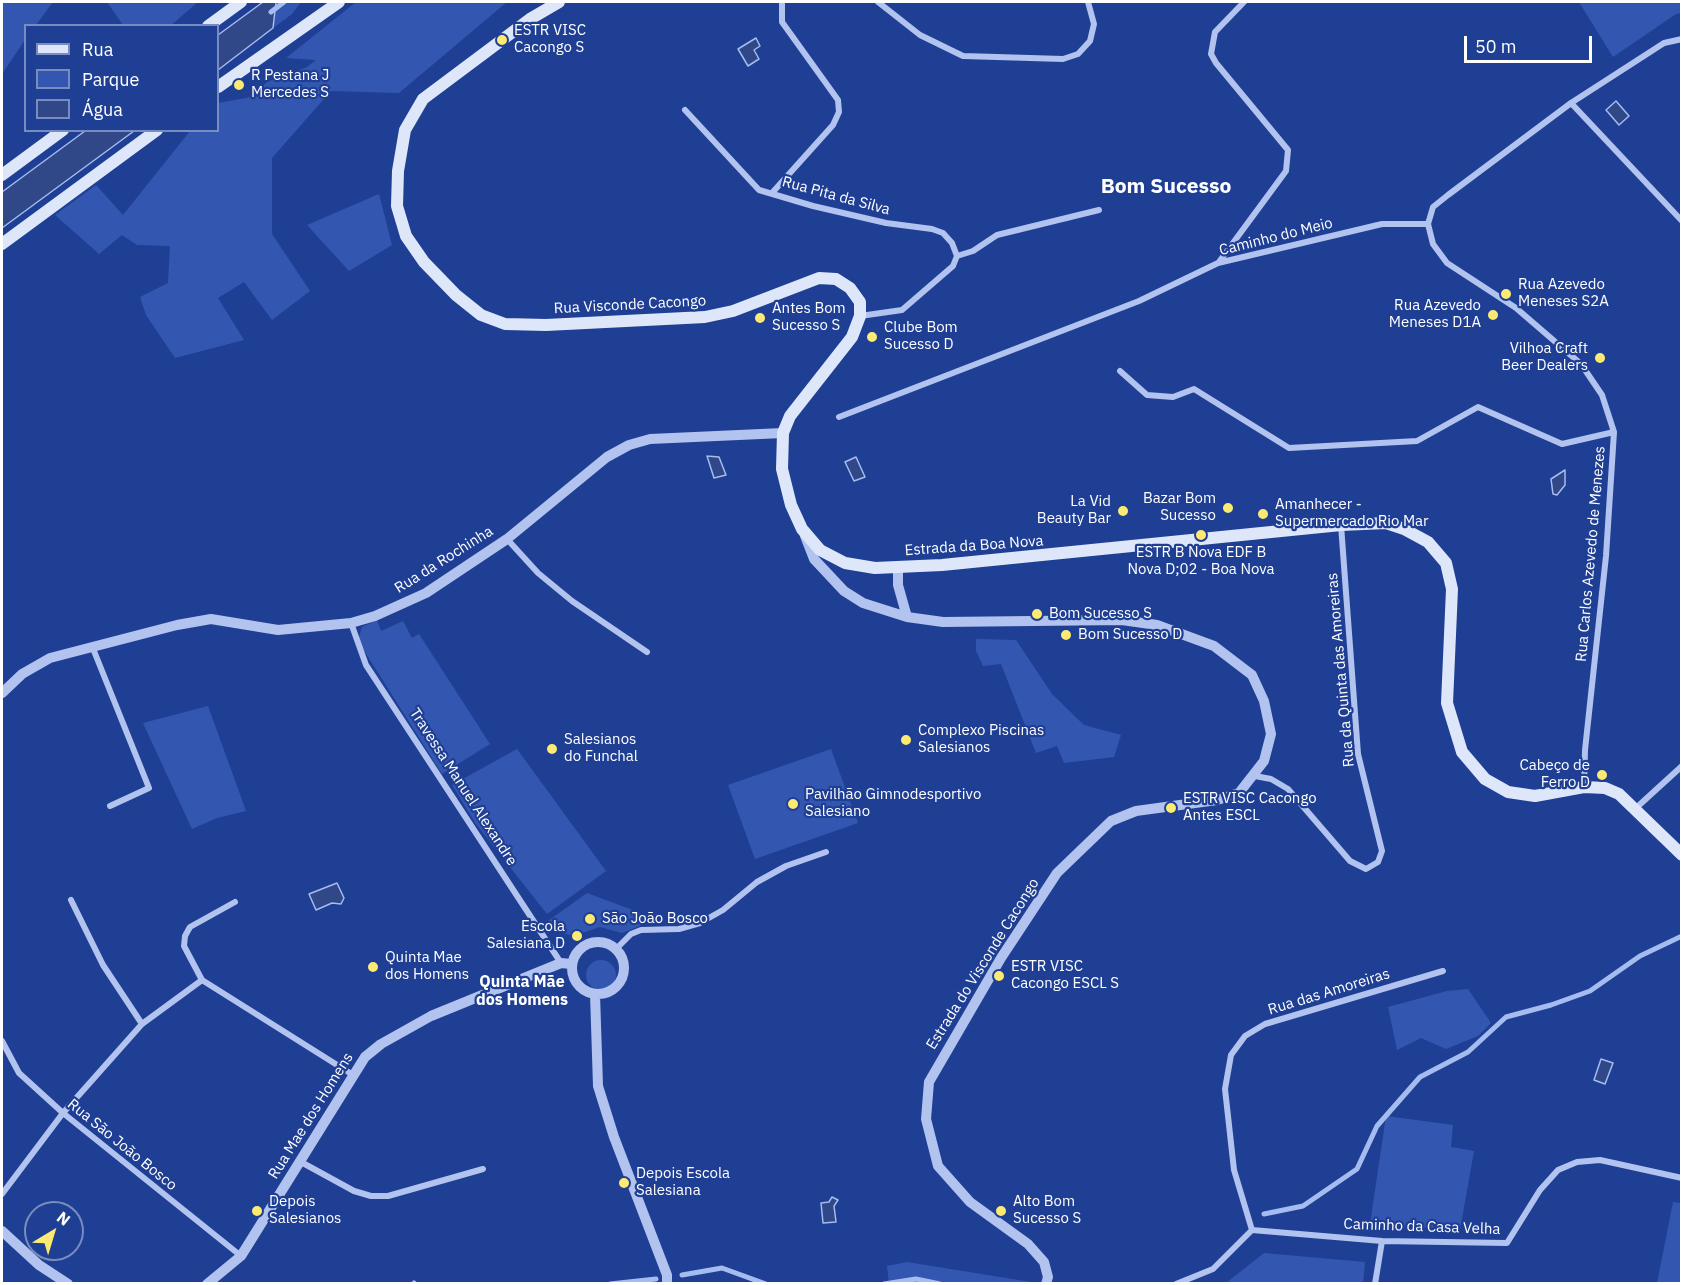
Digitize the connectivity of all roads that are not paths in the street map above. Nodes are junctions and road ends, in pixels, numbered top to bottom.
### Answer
1 (241, 2) edge
2 (326, 2) edge
3 (339, 2) edge
4 (559, 2) edge
5 (782, 2) edge
6 (878, 2) edge
7 (1088, 2) edge
8 (1244, 2) edge
9 (319, 13) junction
10 (210, 24) edge
11 (1682, 39) edge
12 (219, 86) edge
13 (1571, 104) junction
14 (685, 110) dead end
15 (60, 132) edge
16 (154, 132) edge
17 (2, 175) edge
18 (772, 193) junction
19 (1099, 210) dead end
20 (1682, 220) edge
21 (1428, 224) junction
22 (2, 243) edge
23 (957, 256) junction
24 (1218, 263) junction
25 (860, 316) junction
26 (1120, 371) dead end
27 (839, 417) dead end
28 (1614, 432) junction
29 (783, 434) junction
30 (1341, 525) junction
31 (802, 529) junction
32 (507, 539) junction
33 (898, 567) junction
34 (908, 617) junction
35 (351, 623) junction
36 (92, 645) junction
37 (647, 652) dead end
38 (2, 693) edge
39 (1682, 766) edge
40 (1255, 776) junction
41 (1584, 787) junction
42 (110, 806) dead end
43 (1636, 808) junction
44 (826, 852) dead end
45 (1682, 855) edge
46 (71, 900) dead end
47 (235, 902) dead end
48 (616, 949) junction
49 (566, 963) junction
50 (1443, 971) dead end
51 (202, 980) junction
52 (595, 994) junction
53 (142, 1024) junction
54 (2, 1041) edge
55 (353, 1075) junction
56 (63, 1113) junction
57 (301, 1162) junction
58 (483, 1169) dead end
59 (1682, 1178) edge
60 (2, 1194) edge
61 (1252, 1230) junction
62 (2, 1231) edge
63 (1382, 1241) junction
64 (241, 1256) junction
65 (68, 1284) edge
66 (207, 1284) edge
67 (667, 1284) edge
68 (1046, 1284) edge
69 (1176, 1284) edge
70 (1375, 1284) edge

1 - 10 main road
2 - 9 main road
3 - 9 main road
4 - 25 main road, Rua Visconde Cacongo
5 - 18 street, Rua Pita da Silva
6 - 7 street
8 - 24 street
9 - 12 main road
11 - 13 street
13 - 20 street
13 - 21 street
14 - 18 street
15 - 17 main road
16 - 22 main road
18 - 23 street, Rua Pita da Silva
19 - 23 street
21 - 24 street, Caminho do Meio
21 - 28 street, Rua Carlos Azevedo de Menezes
23 - 25 street
24 - 27 street, Caminho do Meio
25 - 29 main road
26 - 28 street
28 - 41 street, Rua Carlos Azevedo de Menezes
29 - 31 main road
29 - 32 street, Rua da Rochinha
30 - 33 main road, Estrada da Boa Nova
30 - 40 street, Rua da Quinta das Amoreiras
30 - 41 main road, Estrada da Boa Nova
31 - 33 main road
31 - 34 street, Estrada do Visconde Cacongo
32 - 35 street, Rua da Rochinha
32 - 37 street
33 - 34 street
34 - 40 street, Estrada do Visconde Cacongo
35 - 36 street, Rua da Rochinha
35 - 49 street, Travessa Manuel Alexandre
36 - 38 street, Rua da Rochinha
36 - 42 street
39 - 43 street
40 - 68 street, Estrada do Visconde Cacongo
41 - 43 main road, Estrada da Boa Nova
43 - 45 main road, Estrada da Boa Nova
44 - 48 street
46 - 53 street
47 - 51 street
48 - 49 street
48 - 52 street
49 - 52 street
49 - 55 street, Rua Mae dos Homens
50 - 61 street, Rua das Amoreiras
51 - 53 street
51 - 55 street
52 - 67 street
53 - 56 street
54 - 56 street, Rua São João Bosco
55 - 57 street, Rua Mae dos Homens
56 - 60 street
56 - 64 street, Rua São João Bosco
57 - 58 street
57 - 64 street, Rua Mae dos Homens
59 - 63 street, Caminho da Casa Velha
61 - 63 street, Caminho da Casa Velha
61 - 69 street
62 - 65 street
63 - 70 street
64 - 66 street, Rua Mae dos Homens

